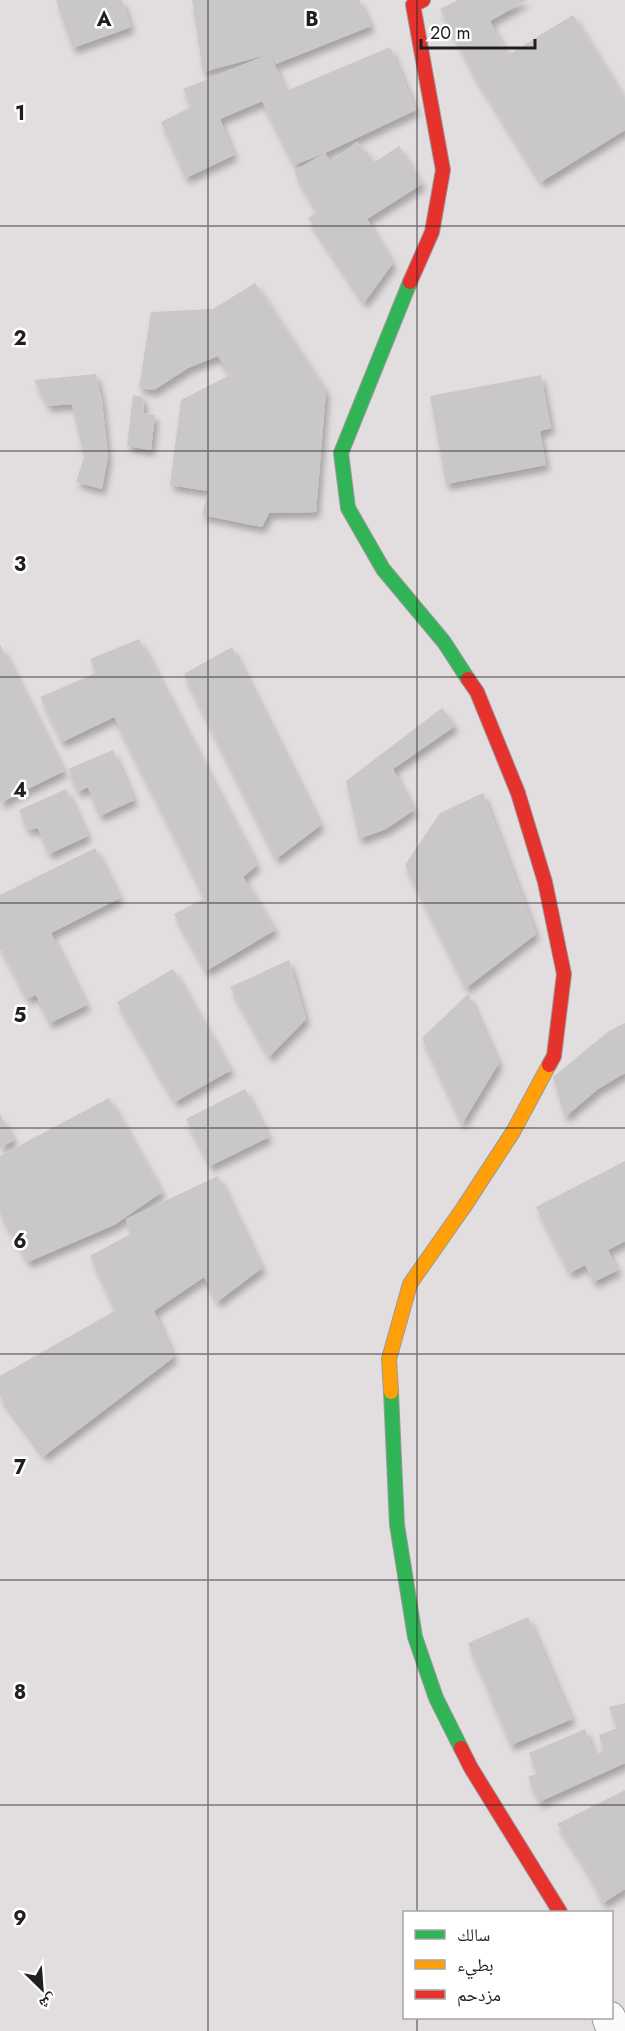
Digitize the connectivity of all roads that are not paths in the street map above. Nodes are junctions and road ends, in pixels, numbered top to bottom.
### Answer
1 (414, 2) edge
2 (559, 1911) edge

1 - 2 street

